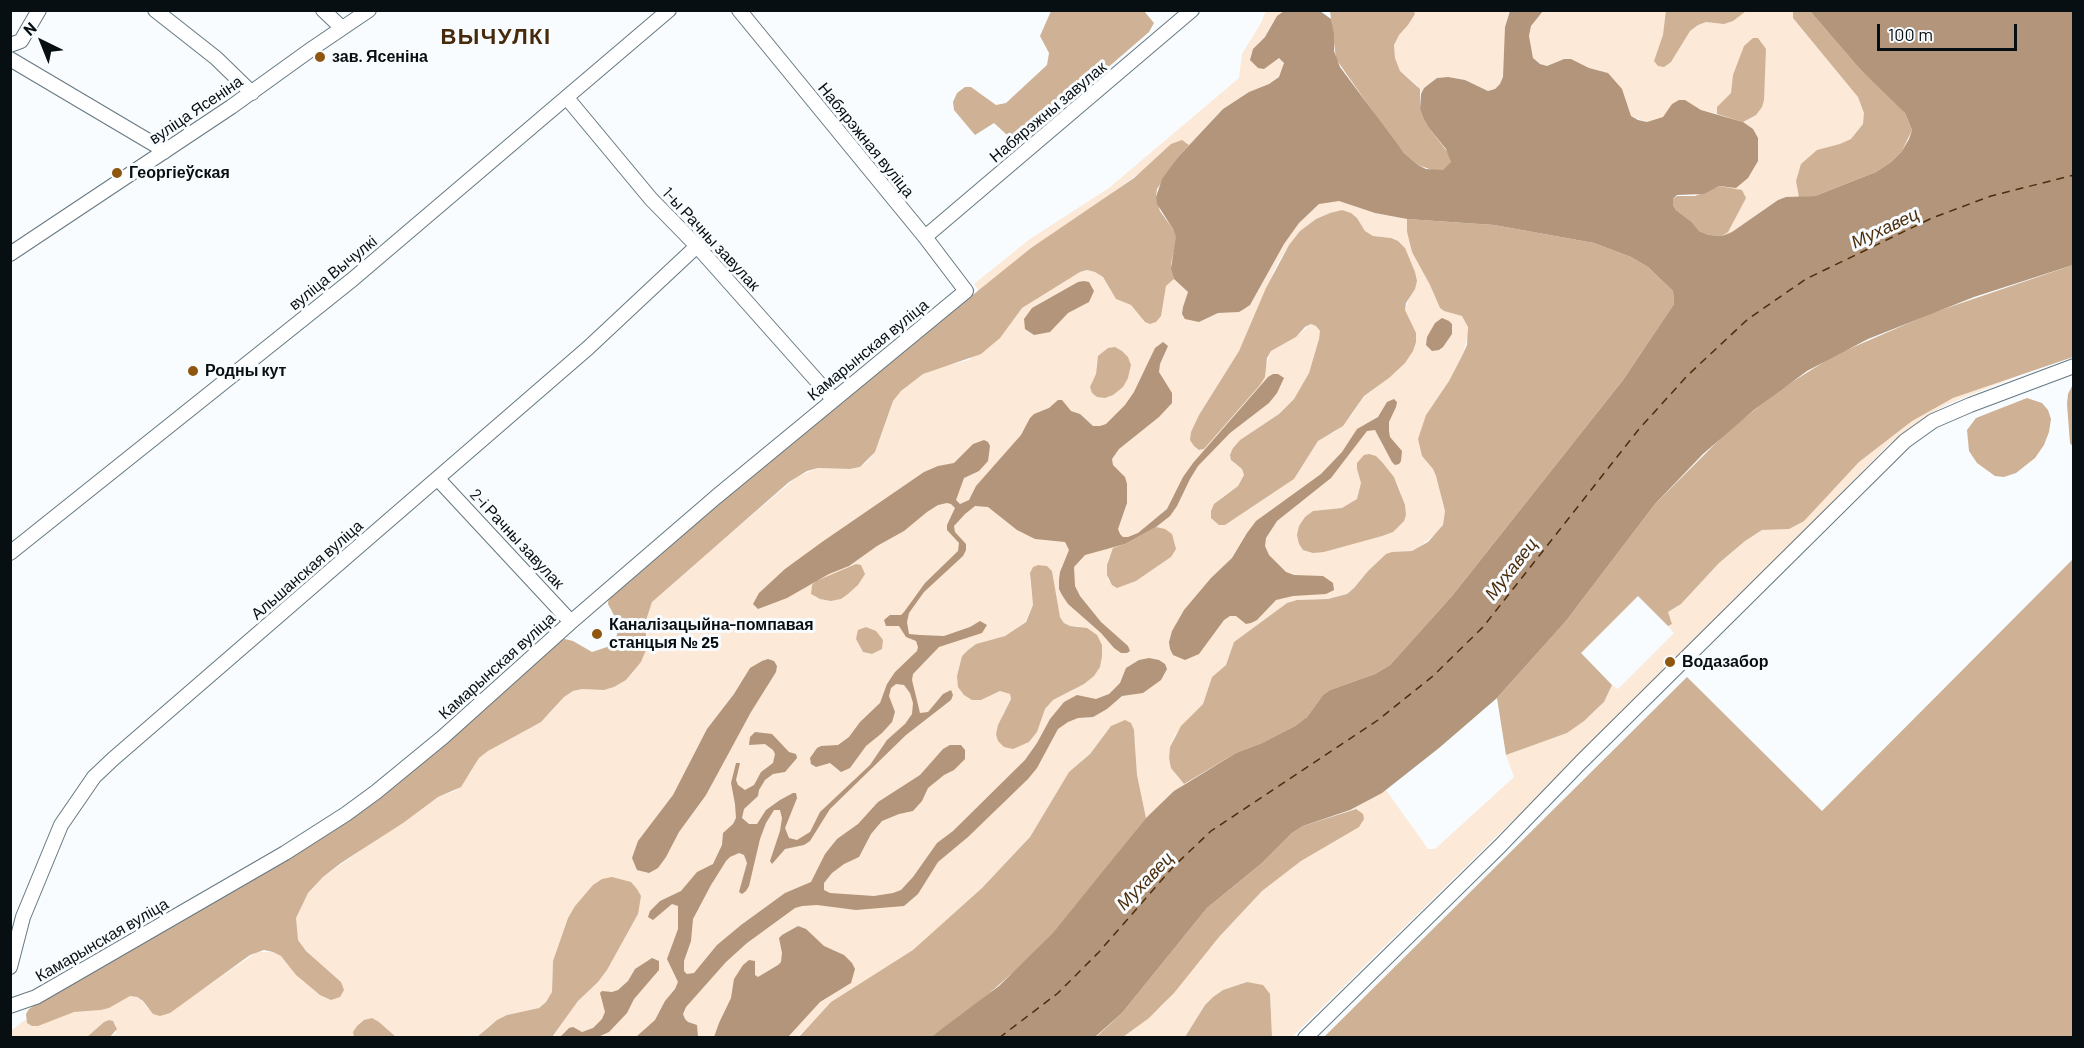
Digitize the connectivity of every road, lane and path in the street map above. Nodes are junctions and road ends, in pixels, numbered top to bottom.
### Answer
1 (39, 10) edge
2 (154, 10) edge
3 (323, 10) edge
4 (369, 10) edge
5 (669, 10) edge
6 (739, 10) edge
7 (1192, 10) edge
8 (342, 28) junction
9 (10, 45) edge
10 (10, 59) edge
11 (252, 93) junction
12 (567, 98) junction
13 (164, 153) junction
14 (925, 237) junction
15 (697, 246) junction
16 (10, 254) edge
17 (966, 291) joint
18 (2073, 366) edge
19 (833, 399) junction
20 (438, 479) junction
21 (10, 553) edge
22 (571, 621) junction
23 (10, 967) edge
24 (10, 1006) edge
25 (1305, 1038) edge

1 - 9 street
2 - 11 street
3 - 8 street
4 - 8 street, вуліца Ясеніна
5 - 12 street, вуліца Вычулкі
6 - 14 street, Набярэжная вуліца
7 - 14 street, Набярэжны завулак
8 - 11 street, вуліца Ясеніна
10 - 13 street
11 - 13 street, вуліца Ясеніна
12 - 15 street, 1-ы Рачны завулак
12 - 21 street, вуліца Вычулкі
13 - 16 street, вуліца Ясеніна
14 - 17 street, Набярэжная вуліца
15 - 19 street, 1-ы Рачны завулак
15 - 20 street, Альшанская вуліца
17 - 19 street, Камарынская вуліца
18 - 25 street
19 - 22 street, Камарынская вуліца
20 - 22 street, 2-і Рачны завулак
20 - 23 street, Альшанская вуліца
22 - 24 street, Камарынская вуліца

